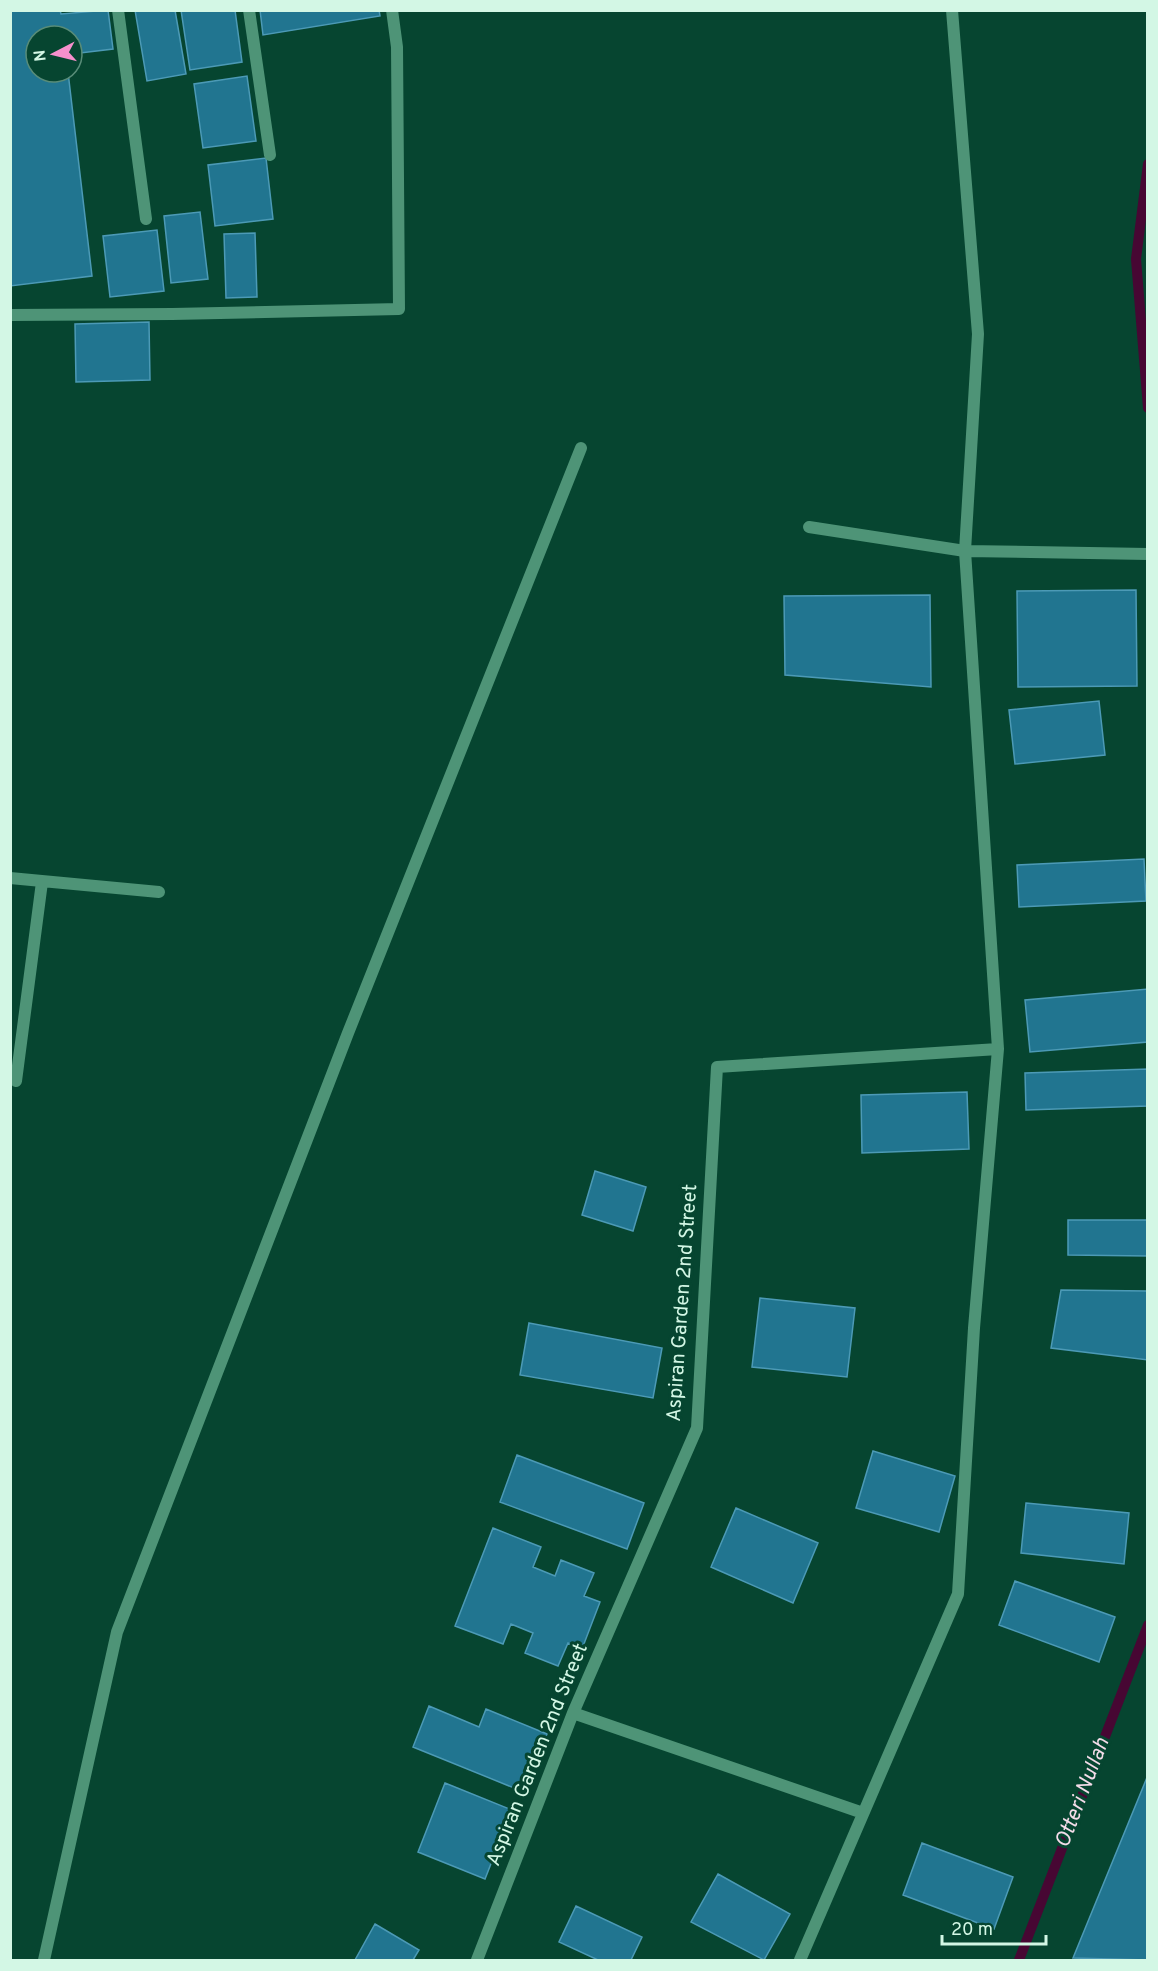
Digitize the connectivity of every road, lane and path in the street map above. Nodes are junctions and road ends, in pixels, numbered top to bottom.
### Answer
1 (118, 10) edge
2 (249, 10) edge
3 (392, 10) edge
4 (952, 10) edge
5 (270, 155) dead end
6 (146, 219) dead end
7 (10, 315) edge
8 (581, 448) dead end
9 (809, 527) dead end
10 (965, 551) junction
11 (1142, 554) edge
12 (10, 878) edge
13 (42, 882) junction
14 (159, 892) dead end
15 (998, 1049) junction
16 (16, 1081) dead end
17 (573, 1713) junction
18 (863, 1813) junction
19 (44, 1960) edge
20 (477, 1960) edge
21 (800, 1960) edge

1 - 6 street
2 - 5 street
3 - 7 street
4 - 10 street
8 - 19 street
9 - 10 street
10 - 11 street
10 - 15 street
12 - 13 street
13 - 14 street
13 - 16 street
15 - 17 street, Aspiran Garden 2nd Street
15 - 18 street
17 - 18 street
17 - 20 street, Aspiran Garden 2nd Street
18 - 21 street

